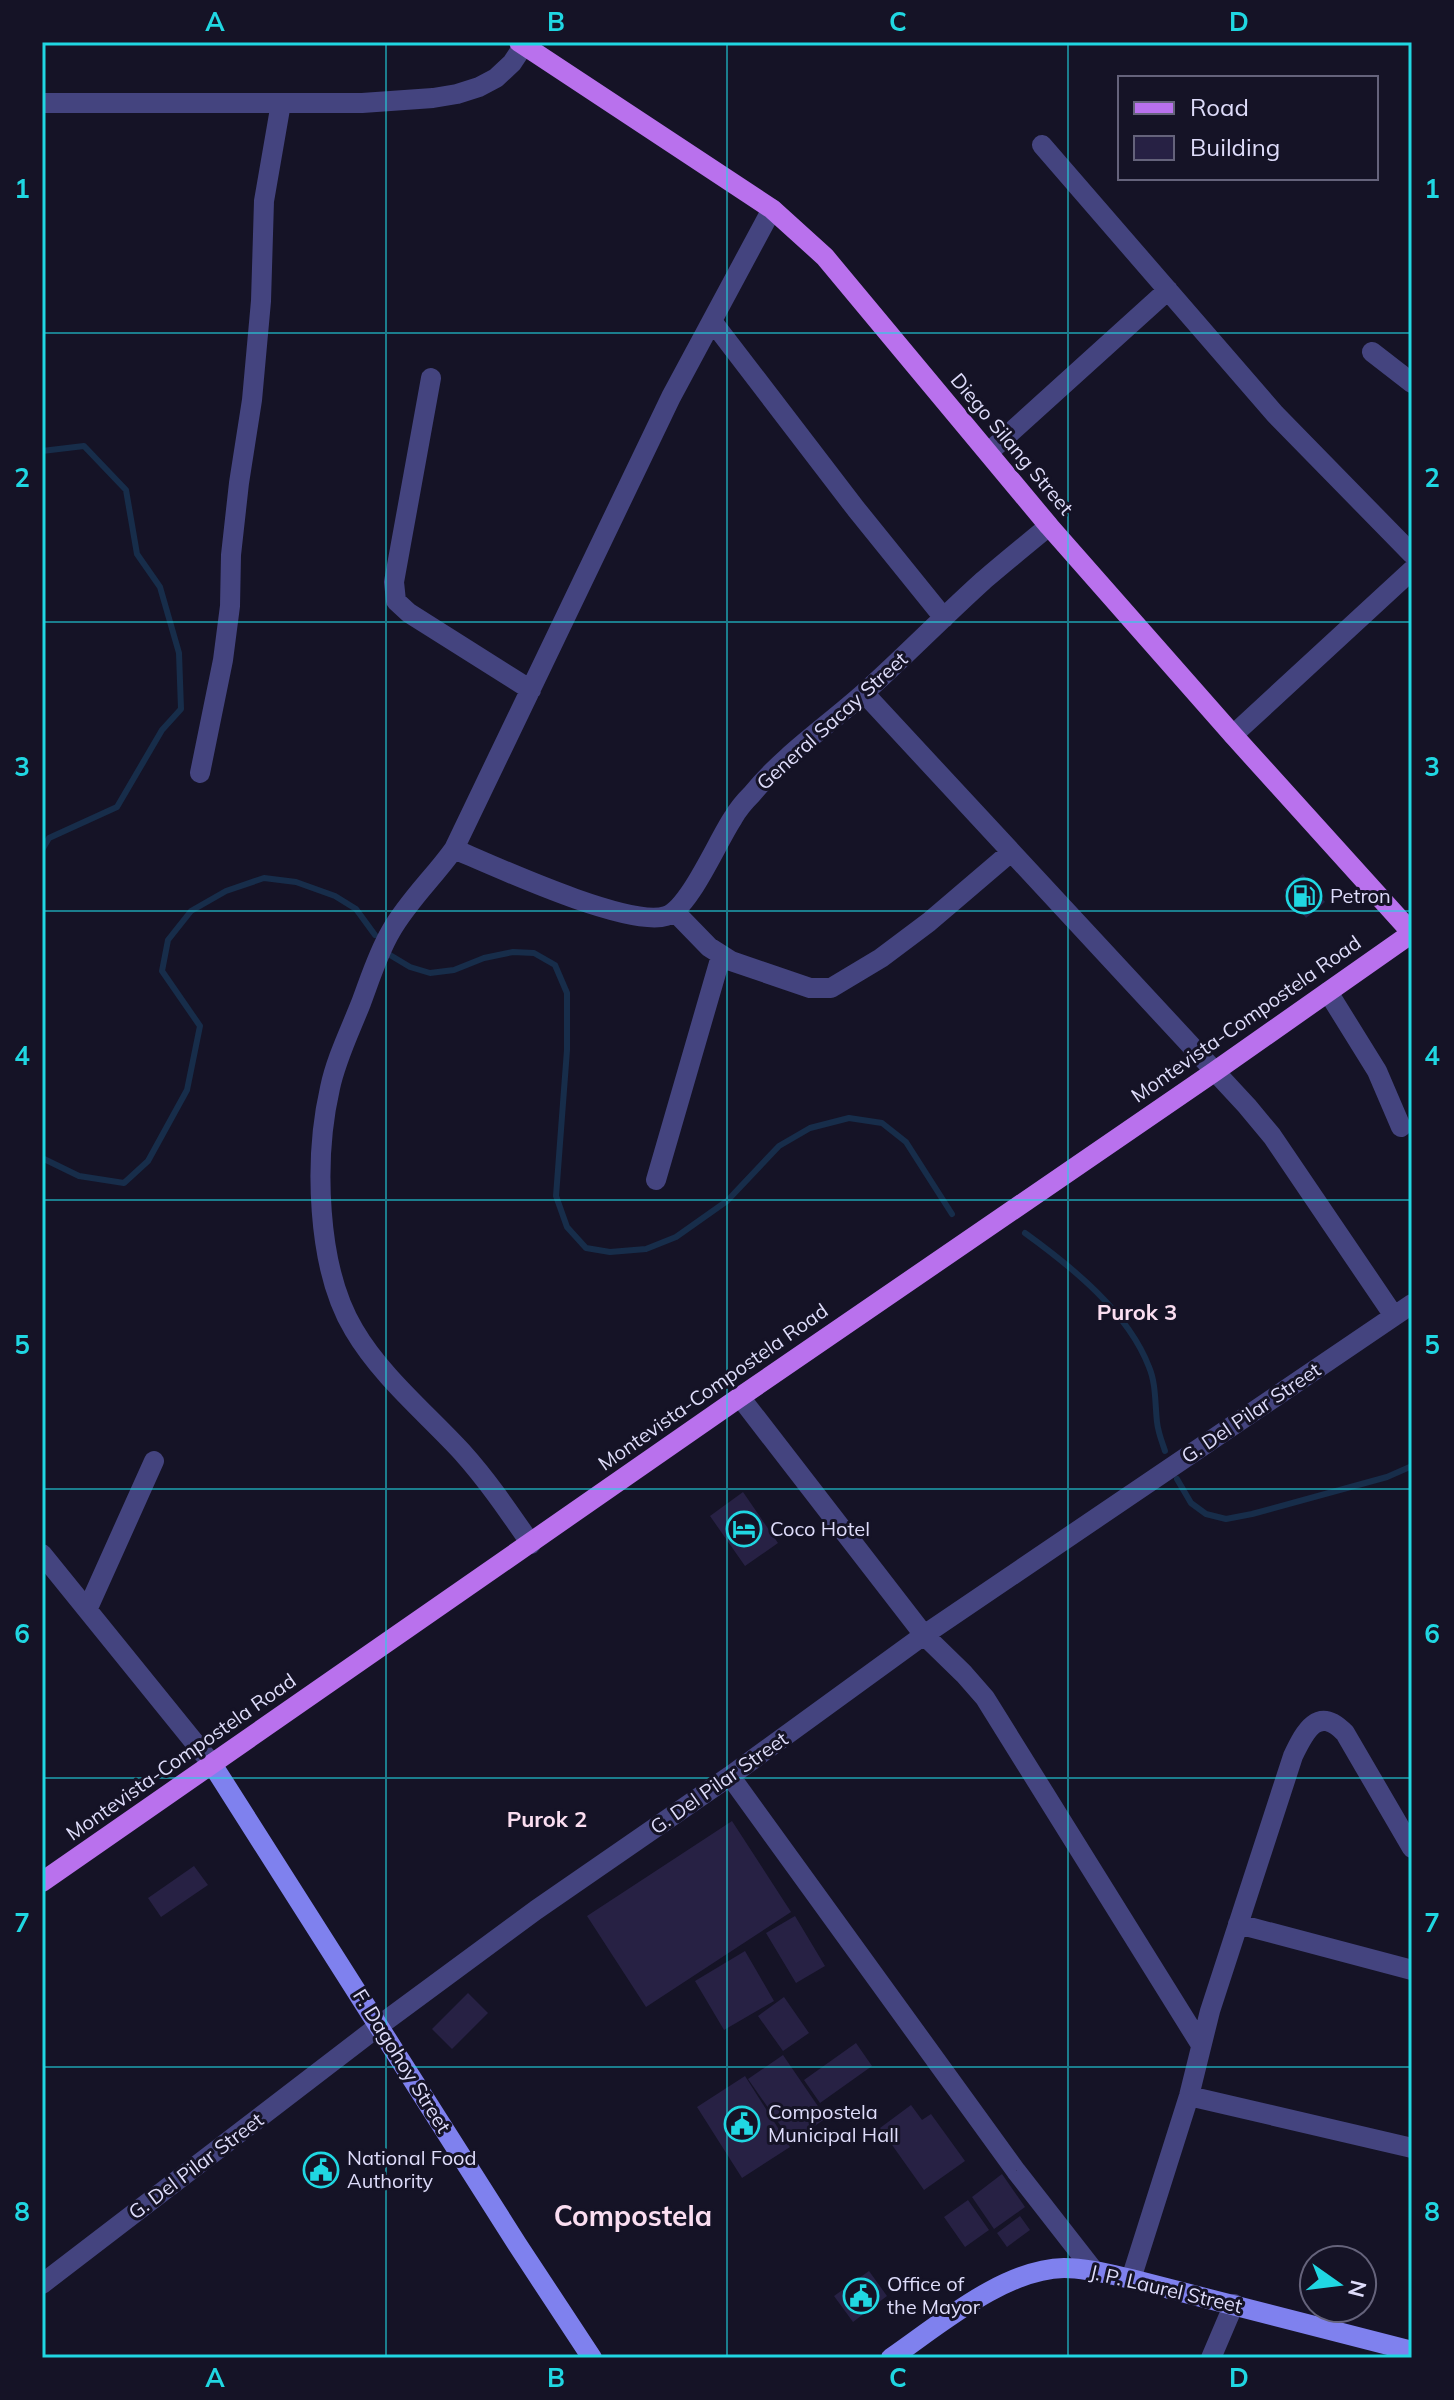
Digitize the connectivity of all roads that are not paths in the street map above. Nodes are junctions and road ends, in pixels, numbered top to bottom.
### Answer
1 (522, 44) edge
2 (42, 103) edge
3 (281, 103) junction
4 (1042, 145) dead end
5 (772, 209) junction
6 (1168, 290) junction
7 (712, 321) junction
8 (1372, 352) dead end
9 (431, 378) dead end
10 (1412, 383) edge
11 (989, 452) junction
12 (1049, 526) junction
13 (1412, 554) edge
14 (1412, 570) edge
15 (944, 618) junction
16 (531, 690) junction
17 (864, 693) junction
18 (1233, 735) junction
19 (200, 773) dead end
20 (454, 849) junction
21 (1011, 852) junction
22 (675, 912) junction
23 (1412, 933) edge
24 (721, 956) junction
25 (1328, 992) junction
26 (1214, 1072) junction
27 (1401, 1127) dead end
28 (656, 1180) dead end
29 (1412, 1304) edge
30 (1394, 1316) junction
31 (740, 1397) junction
32 (154, 1461) dead end
33 (531, 1544) junction
34 (42, 1554) edge
35 (88, 1608) junction
36 (924, 1635) junction
37 (212, 1764) junction
38 (730, 1776) junction
39 (1412, 1848) edge
40 (42, 1882) edge
41 (1238, 1924) junction
42 (1412, 1970) edge
43 (380, 2025) junction
44 (1201, 2045) junction
45 (1189, 2096) junction
46 (1412, 2148) edge
47 (1094, 2271) junction
48 (1131, 2279) junction
49 (42, 2284) edge
50 (1234, 2304) junction
51 (1412, 2351) edge
52 (592, 2358) edge
53 (891, 2358) edge
54 (1211, 2358) edge

1 - 3 street
1 - 5 main road, Diego Silang Street
2 - 3 street
3 - 19 street
4 - 6 street
5 - 7 street
5 - 11 main road, Diego Silang Street
6 - 11 street
6 - 13 street
7 - 15 street
7 - 16 street
8 - 10 street
9 - 16 street
11 - 12 main road, Diego Silang Street
12 - 15 street, General Sacay Street
12 - 18 main road, Diego Silang Street
14 - 18 street
15 - 17 street, General Sacay Street
16 - 20 street
17 - 21 street
17 - 22 street, General Sacay Street
18 - 23 main road, Diego Silang Street
20 - 22 street
20 - 33 street
21 - 24 street
21 - 26 street
22 - 24 street
23 - 25 main road, Montevista-Compostela Road
24 - 28 street
25 - 26 main road, Montevista-Compostela Road
25 - 27 street
26 - 30 street
26 - 31 main road, Montevista-Compostela Road
29 - 30 street, G. Del Pilar Street
30 - 36 street, G. Del Pilar Street
31 - 33 main road, Montevista-Compostela Road
31 - 36 street
32 - 35 street
33 - 37 main road, Montevista-Compostela Road
34 - 35 street
35 - 37 street
36 - 38 street, G. Del Pilar Street
36 - 44 street
37 - 40 main road, Montevista-Compostela Road
37 - 43 main road, F. Dagohoy Street
38 - 43 street, G. Del Pilar Street
38 - 47 street
39 - 41 street
41 - 42 street
41 - 44 street
43 - 49 street, G. Del Pilar Street
43 - 52 main road, F. Dagohoy Street
44 - 45 street
45 - 46 street
45 - 48 street
47 - 48 main road, J. P. Laurel Street
47 - 53 main road, J. P. Laurel Street
48 - 50 main road, J. P. Laurel Street
50 - 51 main road, J. P. Laurel Street
50 - 54 street

